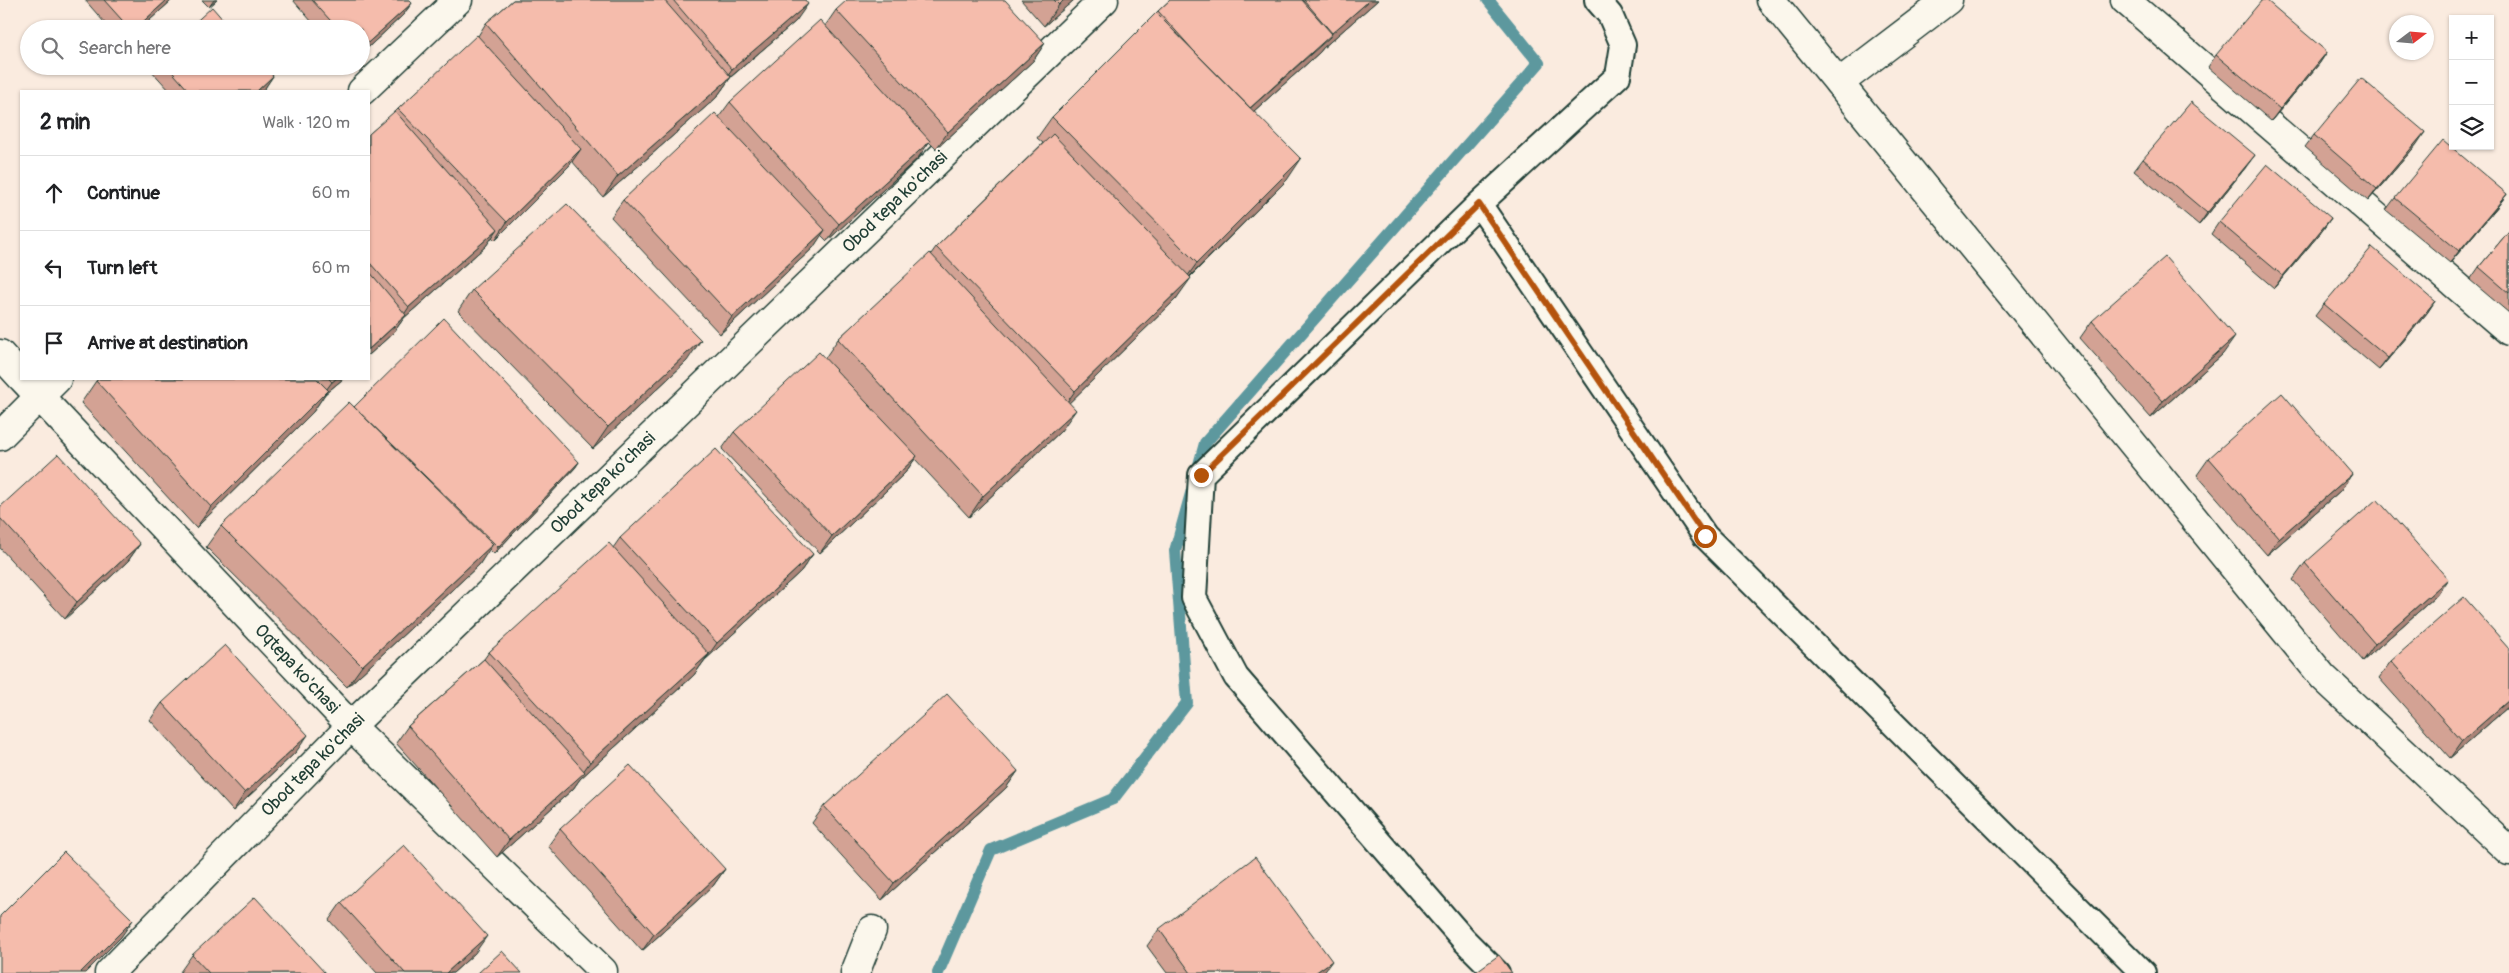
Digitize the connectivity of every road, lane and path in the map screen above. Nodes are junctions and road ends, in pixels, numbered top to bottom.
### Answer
1 (458, 0) edge
2 (1104, 0) edge
3 (1597, 0) edge
4 (1771, 0) edge
5 (1948, 0) edge
6 (2124, 0) edge
7 (1839, 83) junction
8 (363, 90) edge
9 (1479, 204) junction
10 (2509, 331) edge
11 (0, 354) edge
12 (20, 371) edge
13 (35, 383) edge
14 (0, 436) edge
15 (351, 726) junction
16 (2509, 851) edge
17 (872, 930) dead end
18 (603, 971) dead end
19 (109, 973) edge
20 (855, 973) edge
21 (1498, 973) edge
22 (2143, 973) edge

1 - 8 street
2 - 15 street, Obod tepa ko'chasi
3 - 9 lane
4 - 7 street
5 - 7 street
6 - 10 street
7 - 16 street
9 - 21 lane
9 - 22 lane
11 - 12 street, Oqtepa ko'chasi
13 - 14 street
13 - 15 street, Oqtepa ko'chasi
15 - 18 street, Oqtepa ko'chasi
15 - 19 street, Obod tepa ko'chasi
17 - 20 street

